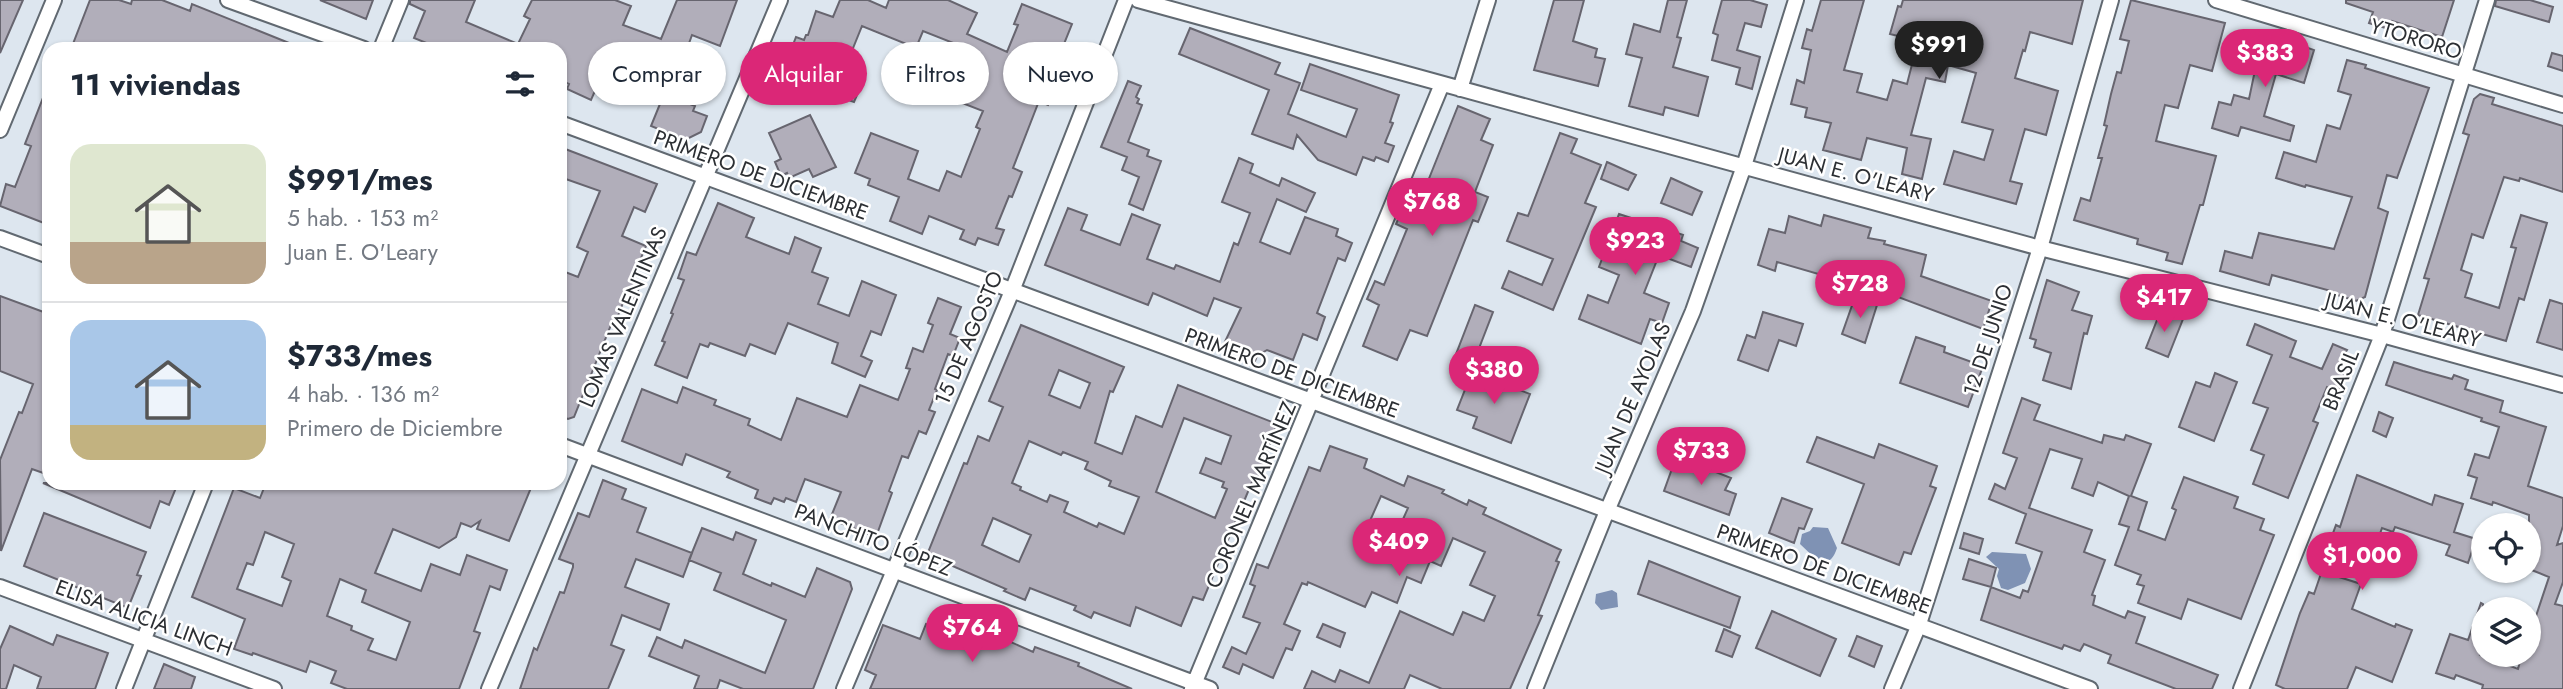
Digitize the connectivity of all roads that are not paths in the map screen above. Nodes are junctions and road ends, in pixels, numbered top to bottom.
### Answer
1 (54, 0) edge
2 (228, 0) edge
3 (401, 0) edge
4 (780, 0) edge
5 (1126, 0) edge
6 (1138, 0) edge
7 (1488, 0) edge
8 (1796, 0) edge
9 (2111, 0) edge
10 (2216, 0) edge
11 (2487, 0) edge
12 (345, 42) edge
13 (385, 42) edge
14 (2463, 76) junction
15 (1442, 84) junction
16 (1460, 89) junction
17 (2563, 105) edge
18 (567, 126) edge
19 (0, 130) edge
20 (1744, 166) junction
21 (705, 178) junction
22 (0, 237) edge
23 (2039, 248) junction
24 (42, 253) edge
25 (1012, 291) junction
26 (2382, 335) junction
27 (2563, 385) edge
28 (1312, 403) junction
29 (567, 448) edge
30 (587, 455) junction
31 (203, 490) edge
32 (1607, 511) junction
33 (894, 571) junction
34 (0, 587) edge
35 (1918, 627) junction
36 (142, 640) junction
37 (1194, 686) edge
38 (124, 689) edge
39 (274, 689) edge
40 (489, 689) edge
41 (844, 689) edge
42 (1210, 689) edge
43 (1535, 689) edge
44 (1892, 689) edge
45 (2090, 689) edge
46 (2241, 689) edge

1 - 19 street
2 - 12 street
3 - 13 street
4 - 21 street, LOMAS VALENTINAS
5 - 25 street, 15 DE AGOSTO
6 - 15 street, JUAN E. O'LEARY
7 - 16 street
8 - 20 street, JUAN DE AYOLAS
9 - 23 street, 12 DE JUNIO
10 - 14 street, YTORORO
11 - 14 street, BRASIL
14 - 17 street, YTORORO
14 - 26 street, BRASIL
15 - 16 street, JUAN E. O'LEARY
15 - 28 street, CORONEL MARTÍNEZ
16 - 20 street, JUAN E. O'LEARY
18 - 21 street, PRIMERO DE DICIEMBRE
20 - 23 street, JUAN E. O'LEARY
20 - 32 street, JUAN DE AYOLAS
21 - 25 street, PRIMERO DE DICIEMBRE
21 - 30 street, LOMAS VALENTINAS
22 - 24 street
23 - 26 street, JUAN E. O'LEARY
23 - 35 street, 12 DE JUNIO
25 - 28 street, PRIMERO DE DICIEMBRE
25 - 33 street, 15 DE AGOSTO
26 - 27 street, JUAN E. O'LEARY
26 - 46 street, BRASIL
28 - 32 street, PRIMERO DE DICIEMBRE
28 - 37 street, CORONEL MARTÍNEZ
29 - 30 street, PANCHITO LÓPEZ
30 - 33 street, PANCHITO LÓPEZ
30 - 40 street, LOMAS VALENTINAS
31 - 36 street
32 - 35 street, PRIMERO DE DICIEMBRE
32 - 43 street, JUAN DE AYOLAS
33 - 37 street, PANCHITO LÓPEZ
33 - 41 street, 15 DE AGOSTO
34 - 36 street, ELISA ALICIA LINCH
35 - 44 street, 12 DE JUNIO
35 - 45 street, PRIMERO DE DICIEMBRE
36 - 38 street
36 - 39 street, ELISA ALICIA LINCH
37 - 42 street, PANCHITO LÓPEZ

